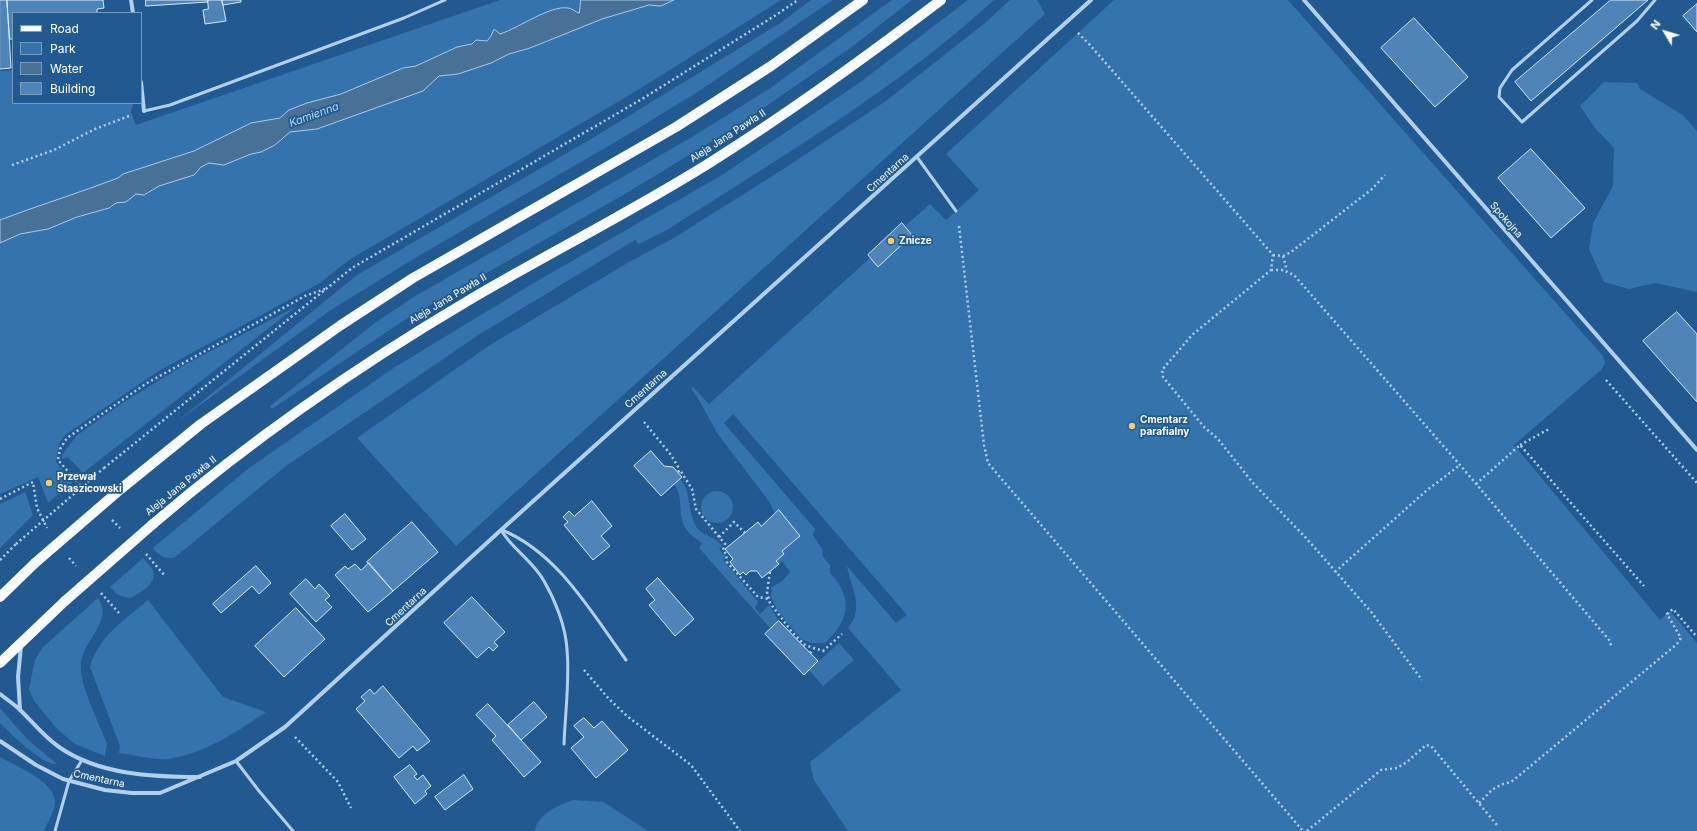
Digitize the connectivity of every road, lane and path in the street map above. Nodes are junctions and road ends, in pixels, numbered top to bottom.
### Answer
1 (131, 0) edge
2 (445, 0) edge
3 (798, 0) edge
4 (863, 0) edge
5 (940, 0) edge
6 (1092, 0) edge
7 (1304, 0) edge
8 (1592, 0) edge
9 (1655, 0) edge
10 (133, 12) edge
11 (1076, 32) dead end
12 (142, 91) edge
13 (144, 110) junction
14 (917, 158) junction
15 (12, 165) dead end
16 (1385, 175) dead end
17 (956, 211) joint
18 (1273, 255) junction
19 (1283, 256) junction
20 (1271, 270) junction
21 (1283, 270) junction
22 (327, 288) junction
23 (1606, 380) dead end
24 (644, 422) dead end
25 (1549, 429) dead end
26 (1520, 445) junction
27 (1697, 450) edge
28 (58, 460) dead end
29 (1460, 465) junction
30 (33, 482) dead end
31 (1697, 483) edge
32 (1476, 484) junction
33 (0, 498) edge
34 (501, 530) junction
35 (744, 533) dead end
36 (719, 537) junction
37 (0, 560) edge
38 (160, 568) dead end
39 (770, 572) dead end
40 (1335, 572) junction
41 (166, 576) dead end
42 (1644, 586) dead end
43 (0, 597) edge
44 (769, 599) junction
45 (842, 634) dead end
46 (1697, 637) edge
47 (21, 644) junction
48 (1611, 646) dead end
49 (814, 649) junction
50 (568, 650) junction
51 (810, 653) dead end
52 (626, 660) dead end
53 (0, 663) edge
54 (1422, 680) dead end
55 (0, 694) edge
56 (20, 709) junction
57 (285, 727) junction
58 (0, 741) edge
59 (564, 744) dead end
60 (82, 760) junction
61 (236, 761) junction
62 (202, 777) junction
63 (69, 781) junction
64 (1479, 803) junction
65 (351, 808) dead end
66 (1497, 825) dead end
67 (55, 831) edge
68 (293, 831) edge
69 (740, 831) edge
70 (1304, 831) edge
71 (1307, 831) edge

1 - 10 street
2 - 13 lane
3 - 22 path
4 - 43 main road, bridge
5 - 47 main road, Aleja Jana Pawła II, bridge
6 - 14 street, Cmentarna
7 - 27 street, Spokojna
8 - 9 lane
11 - 18 path
12 - 13 street
13 - 15 path
14 - 17 lane
14 - 34 street, Cmentarna
16 - 19 path
17 - 70 path
18 - 19 path
18 - 20 path
19 - 21 path
20 - 21 path
20 - 40 path
21 - 29 path
22 - 28 path
22 - 37 path, bridge
23 - 31 path
24 - 36 path
25 - 26 path
26 - 32 path
26 - 42 path
29 - 32 path
29 - 40 path
30 - 33 path
32 - 48 path
34 - 50 lane
34 - 52 lane
34 - 57 street, Cmentarna
35 - 36 path
36 - 44 path
38 - 41 path
39 - 44 path
40 - 54 path
44 - 49 path
45 - 49 path
46 - 64 path
47 - 53 main road, Aleja Jana Pawła II
47 - 56 street
49 - 51 path
50 - 59 lane
50 - 69 path
55 - 56 street, Cmentarna
56 - 60 street, Cmentarna
57 - 61 street, Cmentarna
57 - 65 path
58 - 63 street, Cmentarna
60 - 62 street, Cmentarna
60 - 63 lane
61 - 62 street, Cmentarna
61 - 68 lane
62 - 63 street, Cmentarna
63 - 67 lane
64 - 66 path
64 - 71 path

